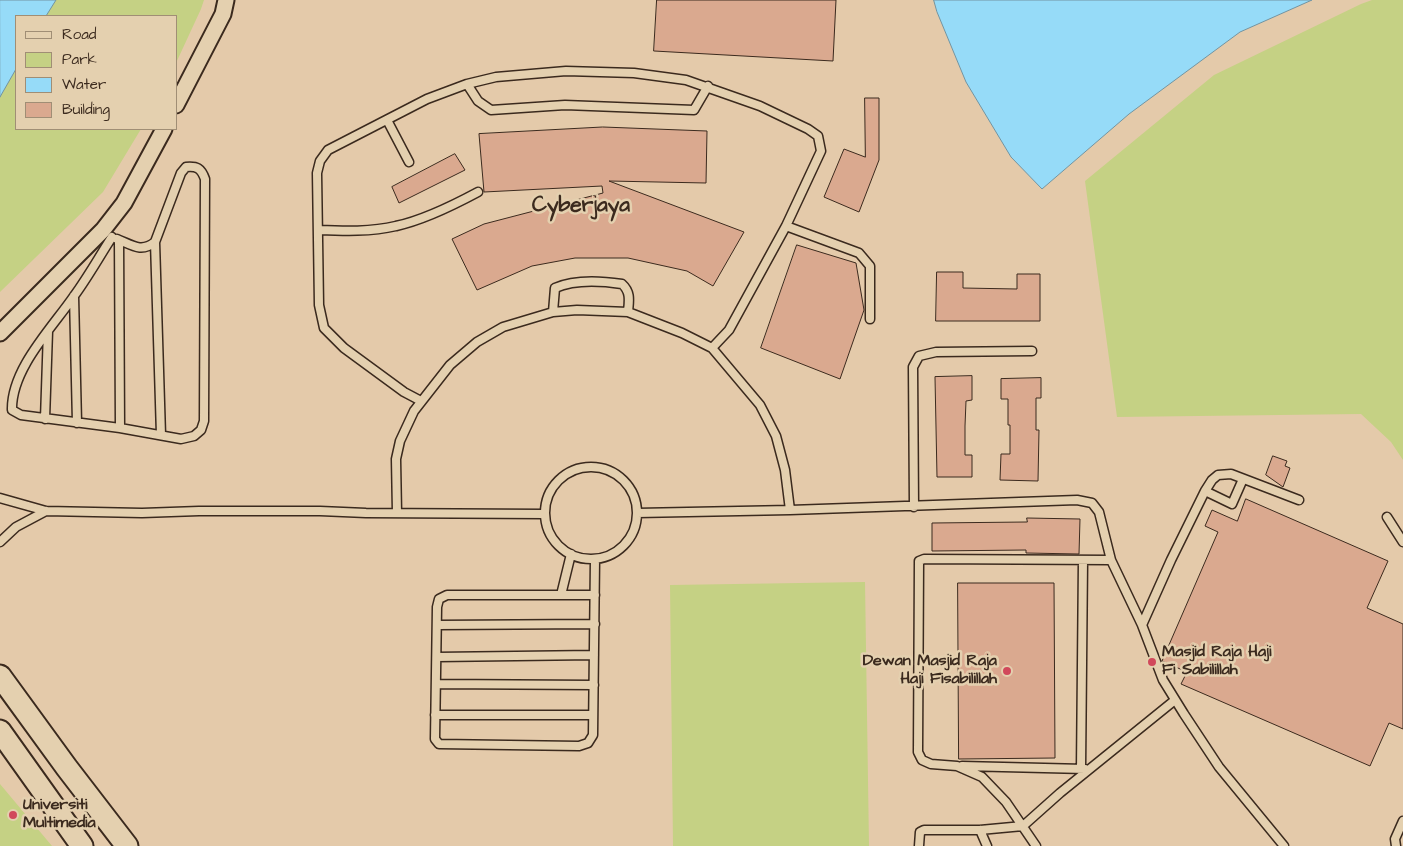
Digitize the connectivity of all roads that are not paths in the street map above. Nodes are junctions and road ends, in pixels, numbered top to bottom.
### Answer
1 (224, 7) edge
2 (467, 84) junction
3 (708, 86) junction
4 (178, 102) edge
5 (388, 120) junction
6 (163, 130) edge
7 (408, 162) dead end
8 (478, 192) dead end
9 (786, 226) junction
10 (318, 230) junction
11 (111, 235) junction
12 (155, 242) junction
13 (74, 296) junction
14 (552, 312) junction
15 (628, 312) junction
16 (870, 319) dead end
17 (48, 330) junction
18 (0, 333) edge
19 (712, 348) junction
20 (1032, 351) dead end
21 (421, 401) junction
22 (46, 419) junction
23 (77, 422) junction
24 (120, 428) junction
25 (161, 435) junction
26 (1243, 480) junction
27 (1205, 491) junction
28 (0, 498) edge
29 (1299, 500) dead end
30 (914, 507) junction
31 (790, 510) junction
32 (46, 511) junction
33 (396, 513) junction
34 (545, 514) junction
35 (638, 514) junction
36 (1387, 517) dead end
37 (0, 542) edge
38 (1403, 542) edge
39 (571, 554) junction
40 (595, 559) junction
41 (1083, 560) junction
42 (1111, 560) junction
43 (595, 594) junction
44 (561, 595) junction
45 (595, 624) junction
46 (437, 625) junction
47 (1142, 625) junction
48 (594, 655) junction
49 (436, 657) junction
50 (0, 676) edge
51 (436, 684) junction
52 (594, 684) junction
53 (1175, 700) junction
54 (435, 715) junction
55 (593, 715) junction
56 (0, 731) edge
57 (957, 766) junction
58 (1080, 769) junction
59 (1090, 769) junction
60 (1403, 821) edge
61 (1023, 826) junction
62 (980, 830) junction
63 (1403, 842) edge
64 (82, 846) edge
65 (127, 846) edge
66 (919, 846) edge
67 (987, 846) edge
68 (1036, 846) edge
69 (1284, 846) edge
70 (1397, 846) edge

1 - 4 street
2 - 3 lane
2 - 3 lane
2 - 5 lane
3 - 9 lane
5 - 7 lane
5 - 10 lane
6 - 11 street
8 - 10 lane
9 - 16 lane
9 - 19 lane
10 - 21 lane
11 - 12 lane
11 - 13 lane
11 - 18 street
11 - 24 lane
12 - 25 lane
12 - 25 lane
13 - 17 lane
13 - 23 lane
14 - 15 lane
14 - 15 lane
14 - 21 lane
15 - 19 lane
17 - 22 lane
17 - 22 lane
19 - 31 lane
20 - 30 lane
21 - 33 lane
22 - 23 lane
23 - 24 lane
24 - 25 lane
26 - 27 lane
26 - 27 lane
26 - 29 lane
27 - 47 lane
28 - 32 lane
30 - 31 lane
30 - 42 lane
31 - 35 lane
32 - 33 lane
32 - 37 lane
33 - 34 lane
34 - 35 lane
34 - 39 lane
35 - 40 lane
36 - 38 lane
39 - 40 lane
39 - 44 lane
40 - 43 lane
41 - 42 lane
41 - 57 lane
41 - 58 lane
42 - 47 lane
43 - 44 lane
43 - 45 lane
44 - 46 lane
45 - 46 lane
45 - 48 lane
46 - 49 lane
47 - 53 lane
48 - 49 lane
48 - 52 lane
49 - 51 lane
50 - 65 main road
51 - 52 lane
51 - 54 lane
52 - 55 lane
53 - 59 lane
53 - 69 lane
54 - 55 lane
54 - 55 lane
56 - 64 main road
57 - 58 lane
57 - 61 lane
58 - 59 lane
59 - 61 lane
60 - 70 lane
61 - 62 lane
61 - 68 lane
62 - 66 lane
62 - 67 lane
63 - 70 lane

